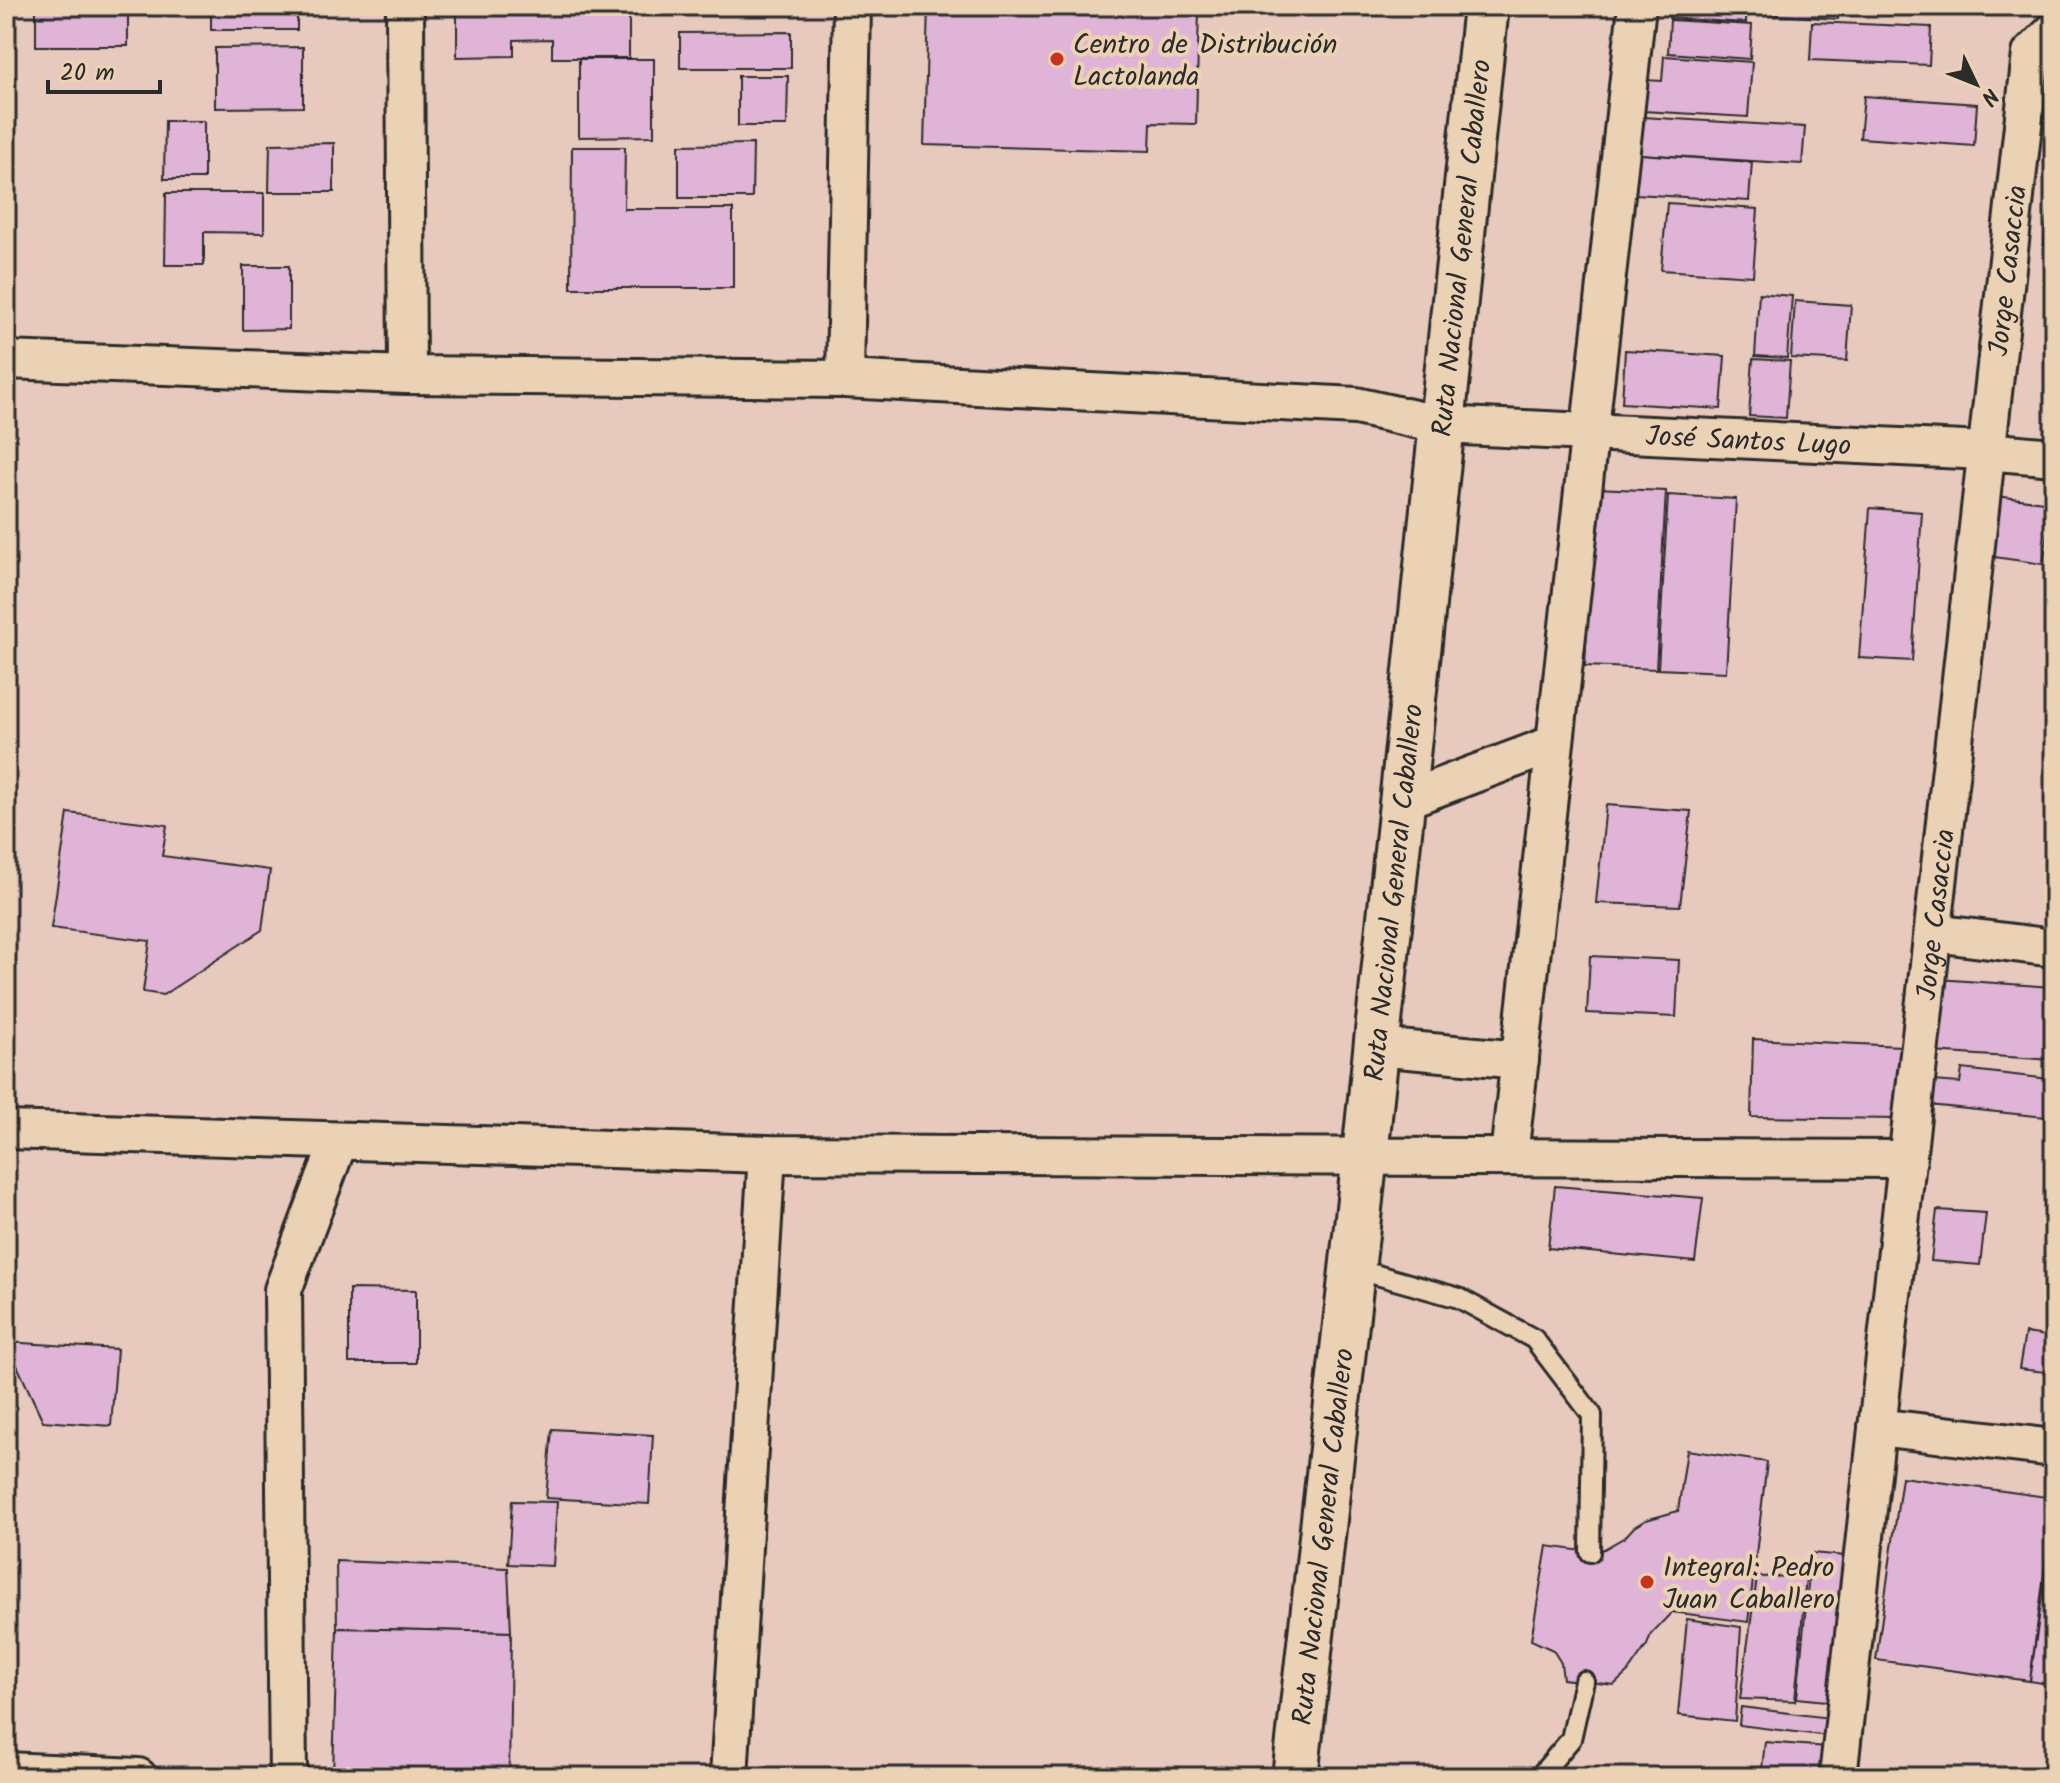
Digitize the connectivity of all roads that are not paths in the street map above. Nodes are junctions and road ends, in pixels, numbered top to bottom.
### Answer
1 (405, 6) edge
2 (852, 6) edge
3 (1486, 6) edge
4 (1637, 6) edge
5 (2042, 42) edge
6 (6, 360) edge
7 (407, 375) junction
8 (845, 379) junction
9 (1442, 425) junction
10 (1589, 433) junction
11 (1985, 451) junction
12 (2054, 457) edge
13 (1554, 744) junction
14 (1402, 801) junction
15 (1934, 933) junction
16 (2054, 948) edge
17 (1376, 1047) junction
18 (1520, 1060) junction
19 (6, 1130) edge
20 (339, 1141) junction
21 (767, 1154) junction
22 (1365, 1155) junction
23 (1509, 1156) junction
24 (1908, 1159) junction
25 (1352, 1268) junction
26 (1877, 1427) junction
27 (2054, 1448) edge
28 (1590, 1552) dead end
29 (1584, 1681) dead end
30 (6, 1771) edge
31 (138, 1777) edge
32 (288, 1777) edge
33 (729, 1777) edge
34 (1295, 1777) edge
35 (1539, 1777) edge
36 (1838, 1777) edge

1 - 7 street
2 - 8 street
3 - 9 highway, Ruta Nacional General Caballero
4 - 10 street
5 - 11 street, Jorge Casaccia
6 - 7 street, José Santos Lugo
7 - 8 street, José Santos Lugo
8 - 9 street, José Santos Lugo
9 - 10 street, José Santos Lugo
9 - 14 highway, Ruta Nacional General Caballero
10 - 11 street, José Santos Lugo
10 - 13 street
11 - 12 street, José Santos Lugo
11 - 15 street, Jorge Casaccia
13 - 14 street
13 - 18 street
14 - 17 highway, Ruta Nacional General Caballero
15 - 16 street
15 - 24 street, Jorge Casaccia
17 - 18 street
17 - 22 highway, Ruta Nacional General Caballero
18 - 23 street
19 - 20 street
20 - 21 street
20 - 32 street
21 - 22 street
21 - 33 street
22 - 23 street
22 - 25 highway, Ruta Nacional General Caballero
23 - 24 street
24 - 26 street, Jorge Casaccia
25 - 28 lane
25 - 34 highway, Ruta Nacional General Caballero
26 - 27 street
26 - 36 street, Jorge Casaccia
29 - 35 lane
30 - 31 street

